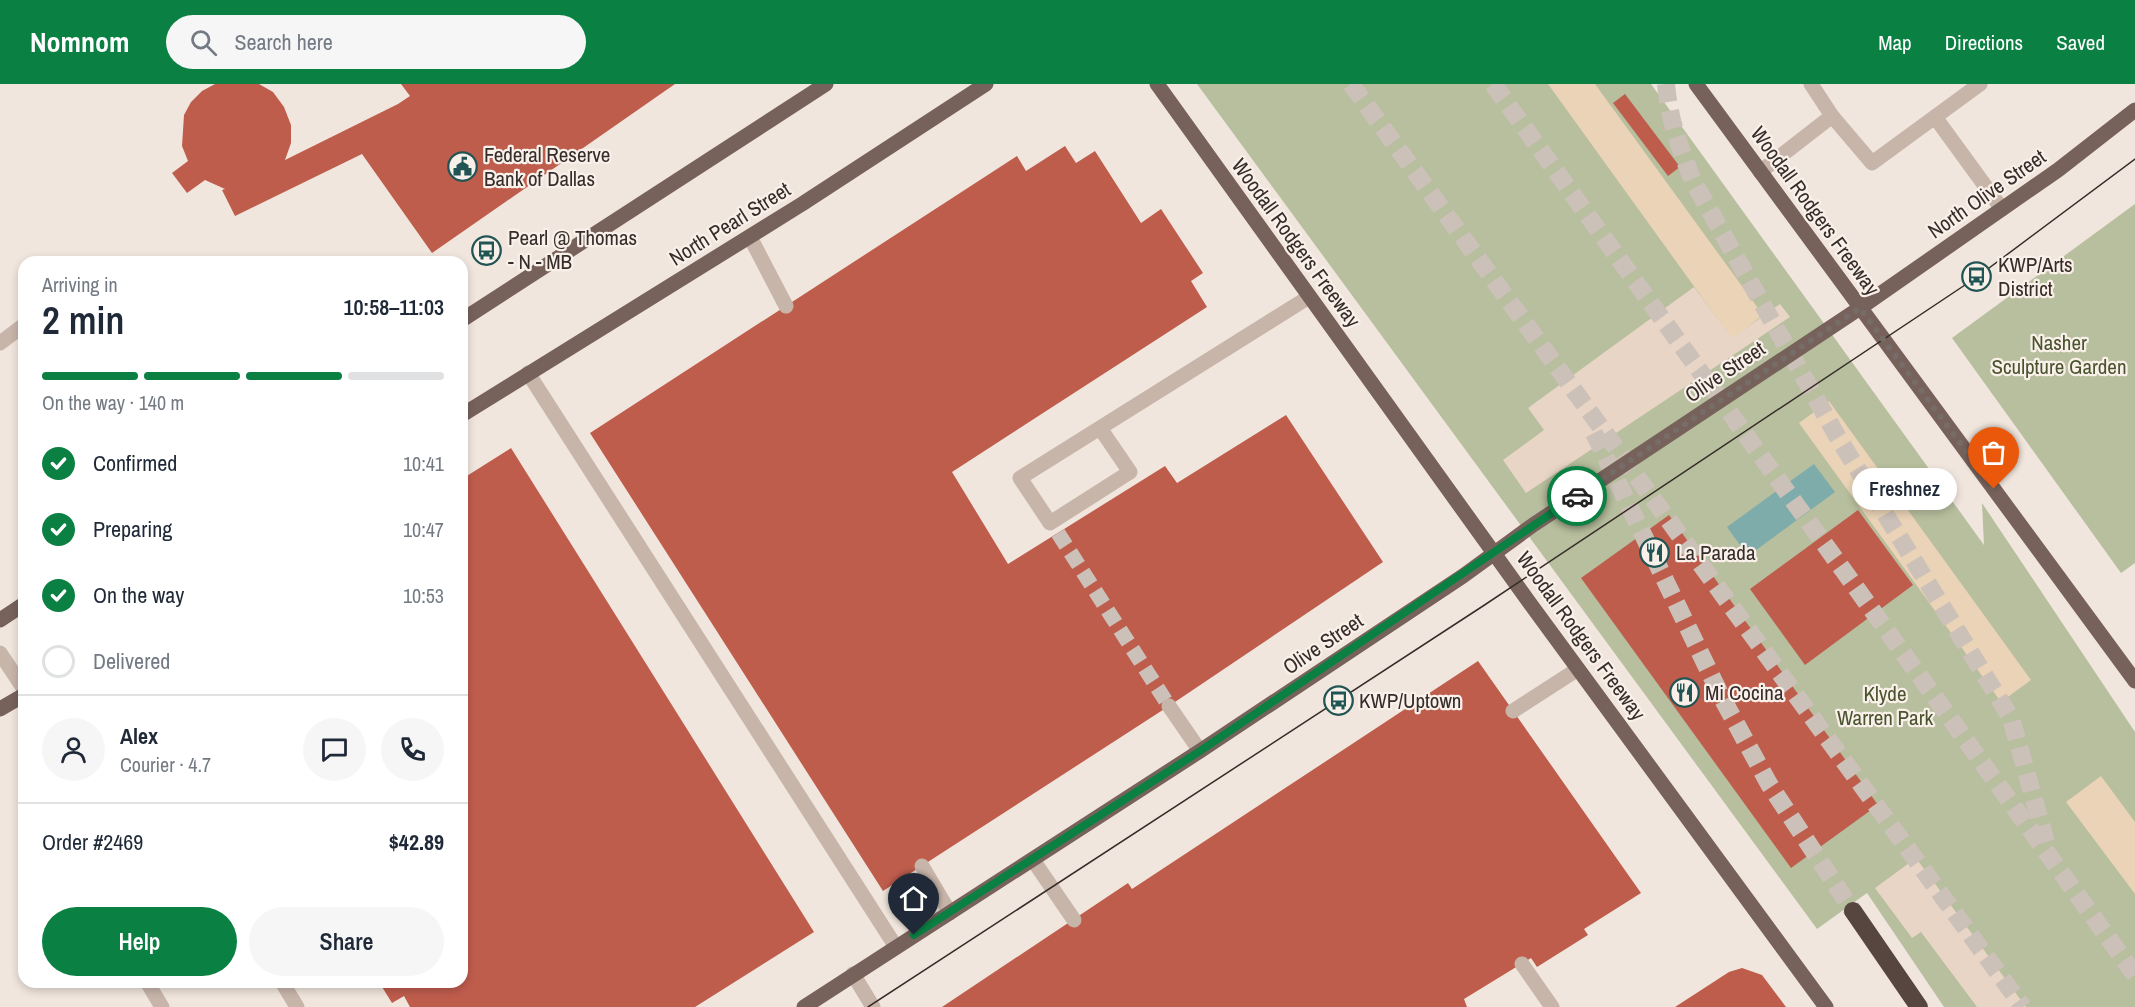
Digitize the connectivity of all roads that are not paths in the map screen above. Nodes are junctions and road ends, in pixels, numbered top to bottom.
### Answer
1 (826, 84) edge
2 (986, 84) edge
3 (1157, 84) edge
4 (1696, 84) edge
5 (1811, 84) edge
6 (1980, 84) edge
7 (2135, 111) edge
8 (1832, 116) junction
9 (1935, 117) junction
10 (1760, 172) junction
11 (2002, 209) junction
12 (750, 237) junction
13 (1309, 297) junction
14 (786, 306) dead end
15 (1860, 308) junction
16 (468, 316) edge
17 (18, 330) edge
18 (0, 343) edge
19 (528, 373) junction
20 (468, 411) edge
21 (1100, 428) junction
22 (1494, 553) junction
23 (18, 608) edge
24 (0, 620) edge
25 (0, 653) edge
26 (1578, 669) junction
27 (2134, 676) edge
28 (18, 680) edge
29 (18, 699) edge
30 (1169, 706) tunnel mouth
31 (0, 710) edge
32 (1513, 711) dead end
33 (1200, 751) junction
34 (1033, 860) junction
35 (922, 866) dead end
36 (1853, 911) tunnel mouth
37 (950, 913) junction
38 (1074, 920) dead end
39 (896, 947) junction
40 (1522, 964) dead end
41 (853, 974) junction
42 (151, 988) edge
43 (286, 988) edge
44 (162, 1007) edge
45 (297, 1007) edge
46 (804, 1007) edge
47 (873, 1007) edge
48 (1552, 1007) edge
49 (1826, 1007) edge
50 (1919, 1007) edge

1 - 16 main road
2 - 12 main road, North Pearl Street
3 - 13 main road, Woodall Rodgers Freeway
4 - 10 main road, Woodall Rodgers Freeway
5 - 8 street
6 - 9 street
7 - 11 main road, North Olive Street
8 - 9 street
8 - 10 street
9 - 11 street
10 - 15 main road, Woodall Rodgers Freeway
11 - 15 main road, North Olive Street
12 - 14 street
12 - 19 main road, North Pearl Street
13 - 21 street
13 - 22 main road, Woodall Rodgers Freeway
15 - 22 main road, Olive Street
15 - 27 main road, Woodall Rodgers Freeway
17 - 18 street
19 - 20 main road, North Pearl Street
19 - 39 street
21 - 21 street
22 - 26 main road, Woodall Rodgers Freeway
22 - 33 main road, Olive Street
23 - 24 main road
25 - 28 street
26 - 32 street
26 - 49 main road, Woodall Rodgers Freeway
29 - 31 main road
30 - 33 street
33 - 34 main road, Olive Street
34 - 37 main road, Olive Street
34 - 38 street
35 - 37 street
36 - 50 highway
37 - 39 main road, Olive Street
39 - 41 main road, Olive Street
40 - 48 street
41 - 46 main road, Olive Street
41 - 47 street
42 - 44 street
43 - 45 street

